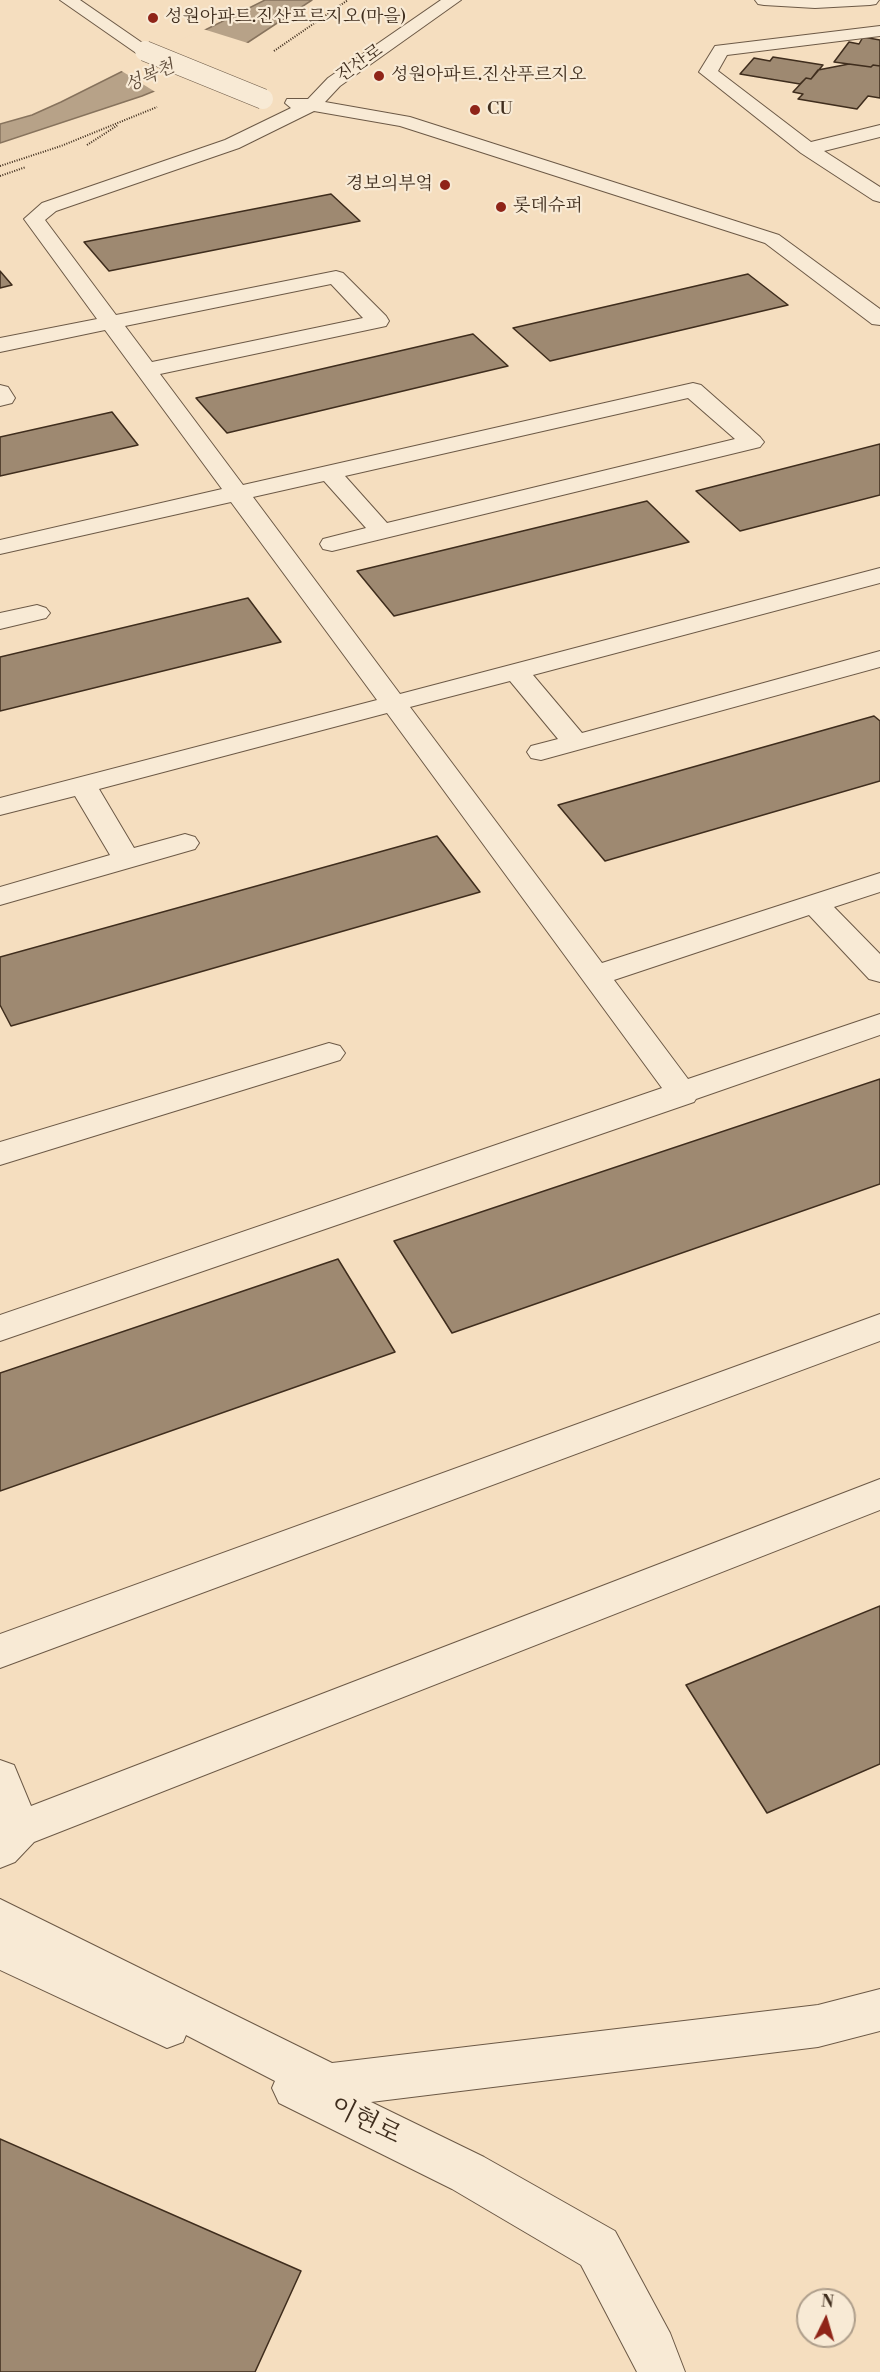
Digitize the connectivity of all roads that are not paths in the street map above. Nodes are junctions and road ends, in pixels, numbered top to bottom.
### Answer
1 (69, 0) edge
2 (452, 0) edge
3 (764, 0) edge
4 (870, 0) edge
5 (880, 31) edge
6 (312, 105) junction
7 (880, 131) edge
8 (808, 149) junction
9 (880, 196) edge
10 (880, 319) edge
11 (112, 324) junction
12 (0, 345) edge
13 (146, 370) junction
14 (0, 392) edge
15 (0, 399) edge
16 (329, 472) junction
17 (237, 492) junction
18 (382, 532) junction
19 (332, 544) dead end
20 (0, 546) edge
21 (880, 575) edge
22 (37, 613) dead end
23 (0, 621) edge
24 (880, 659) edge
25 (515, 670) junction
26 (393, 703) junction
27 (576, 743) junction
28 (541, 752) dead end
29 (82, 785) junction
30 (0, 807) edge
31 (186, 843) dead end
32 (126, 860) junction
33 (880, 882) edge
34 (0, 896) edge
35 (814, 903) junction
36 (880, 972) edge
37 (594, 976) junction
38 (880, 1024) edge
39 (329, 1053) dead end
40 (683, 1094) junction
41 (0, 1154) edge
42 (0, 1328) edge
43 (880, 1328) edge
44 (880, 1494) edge
45 (0, 1651) edge
46 (0, 1778) edge
47 (10, 1839) edge
48 (0, 1919) edge
49 (0, 1949) edge
50 (880, 2010) edge
51 (661, 2372) edge

1 - 6 street, bridge
2 - 6 street, 진산로
3 - 4 street
5 - 8 street
6 - 10 street
6 - 11 street
7 - 8 street
8 - 9 street
11 - 12 street
11 - 13 street
11 - 13 street
13 - 17 street
14 - 15 street
16 - 17 street
16 - 18 street
16 - 18 street
17 - 20 street
17 - 26 street
18 - 19 street
21 - 25 street
22 - 23 street
24 - 27 street
25 - 26 street
25 - 27 street
26 - 29 street
26 - 37 street
27 - 28 street
29 - 30 street
29 - 32 street
31 - 32 street
32 - 34 street
33 - 35 street
35 - 36 street
35 - 37 street
37 - 40 street
38 - 40 street
39 - 41 street
40 - 42 street
43 - 45 street
44 - 47 street
46 - 47 street
48 - 50 street
49 - 51 street, 이현로

